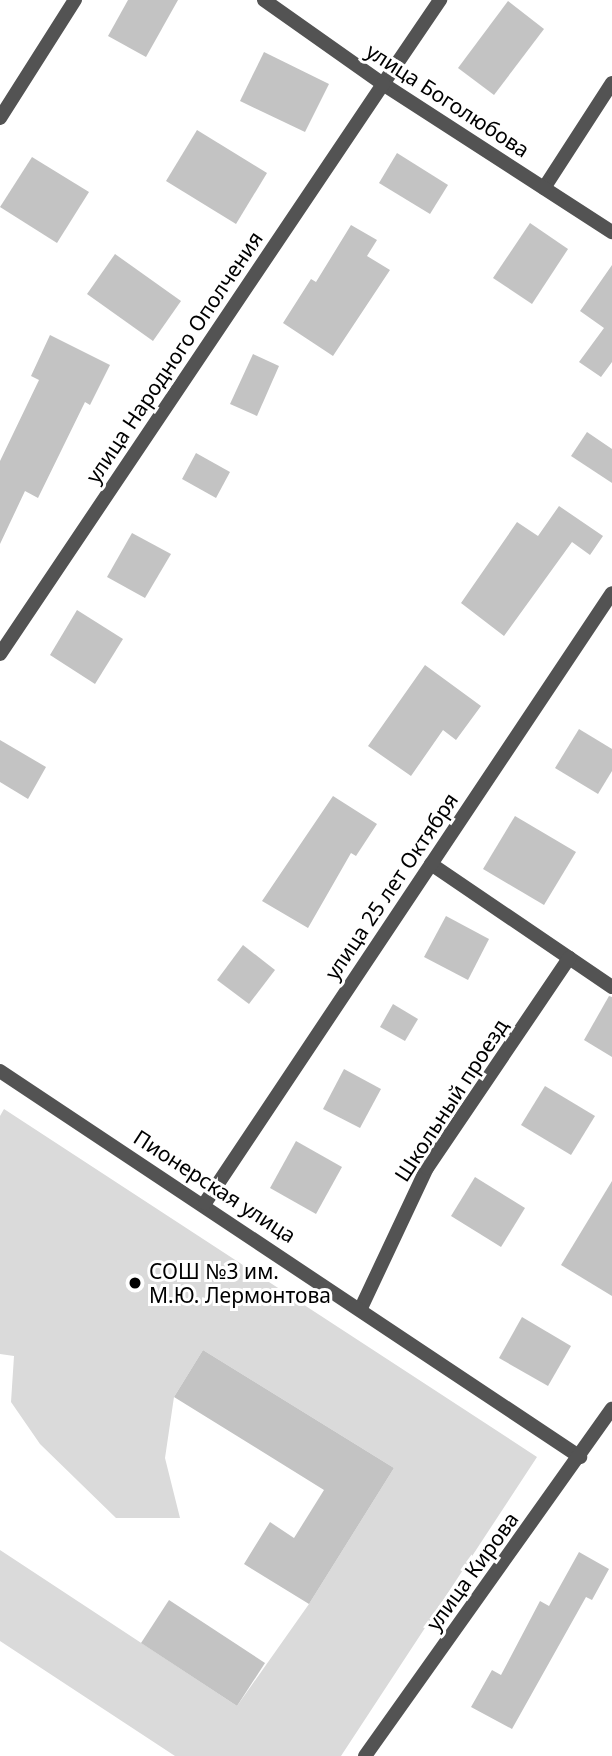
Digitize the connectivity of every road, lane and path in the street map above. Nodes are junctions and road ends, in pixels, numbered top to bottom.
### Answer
1 (75, 0) edge
2 (264, 0) edge
3 (440, 0) edge
4 (612, 83) edge
5 (383, 84) junction
6 (0, 118) edge
7 (544, 188) junction
8 (612, 232) edge
9 (612, 593) edge
10 (0, 654) edge
11 (431, 864) junction
12 (569, 958) junction
13 (612, 987) edge
14 (0, 1071) edge
15 (205, 1203) junction
16 (361, 1308) junction
17 (612, 1409) edge
18 (580, 1457) junction
19 (365, 1756) edge

1 - 6 street
2 - 5 street, улица Боголюбова
3 - 5 street, улица Народного Ополчения
4 - 7 street
5 - 7 street, улица Боголюбова
5 - 10 street, улица Народного Ополчения
7 - 8 street, улица Боголюбова
9 - 11 street, улица 25 лет Октября
11 - 12 street
11 - 15 street, улица 25 лет Октября
12 - 13 street
12 - 16 street, Школьный проезд
14 - 15 street, Пионерская улица
15 - 16 street, Пионерская улица
16 - 18 street, Пионерская улица
17 - 18 street, улица Кирова
18 - 19 street, улица Кирова

